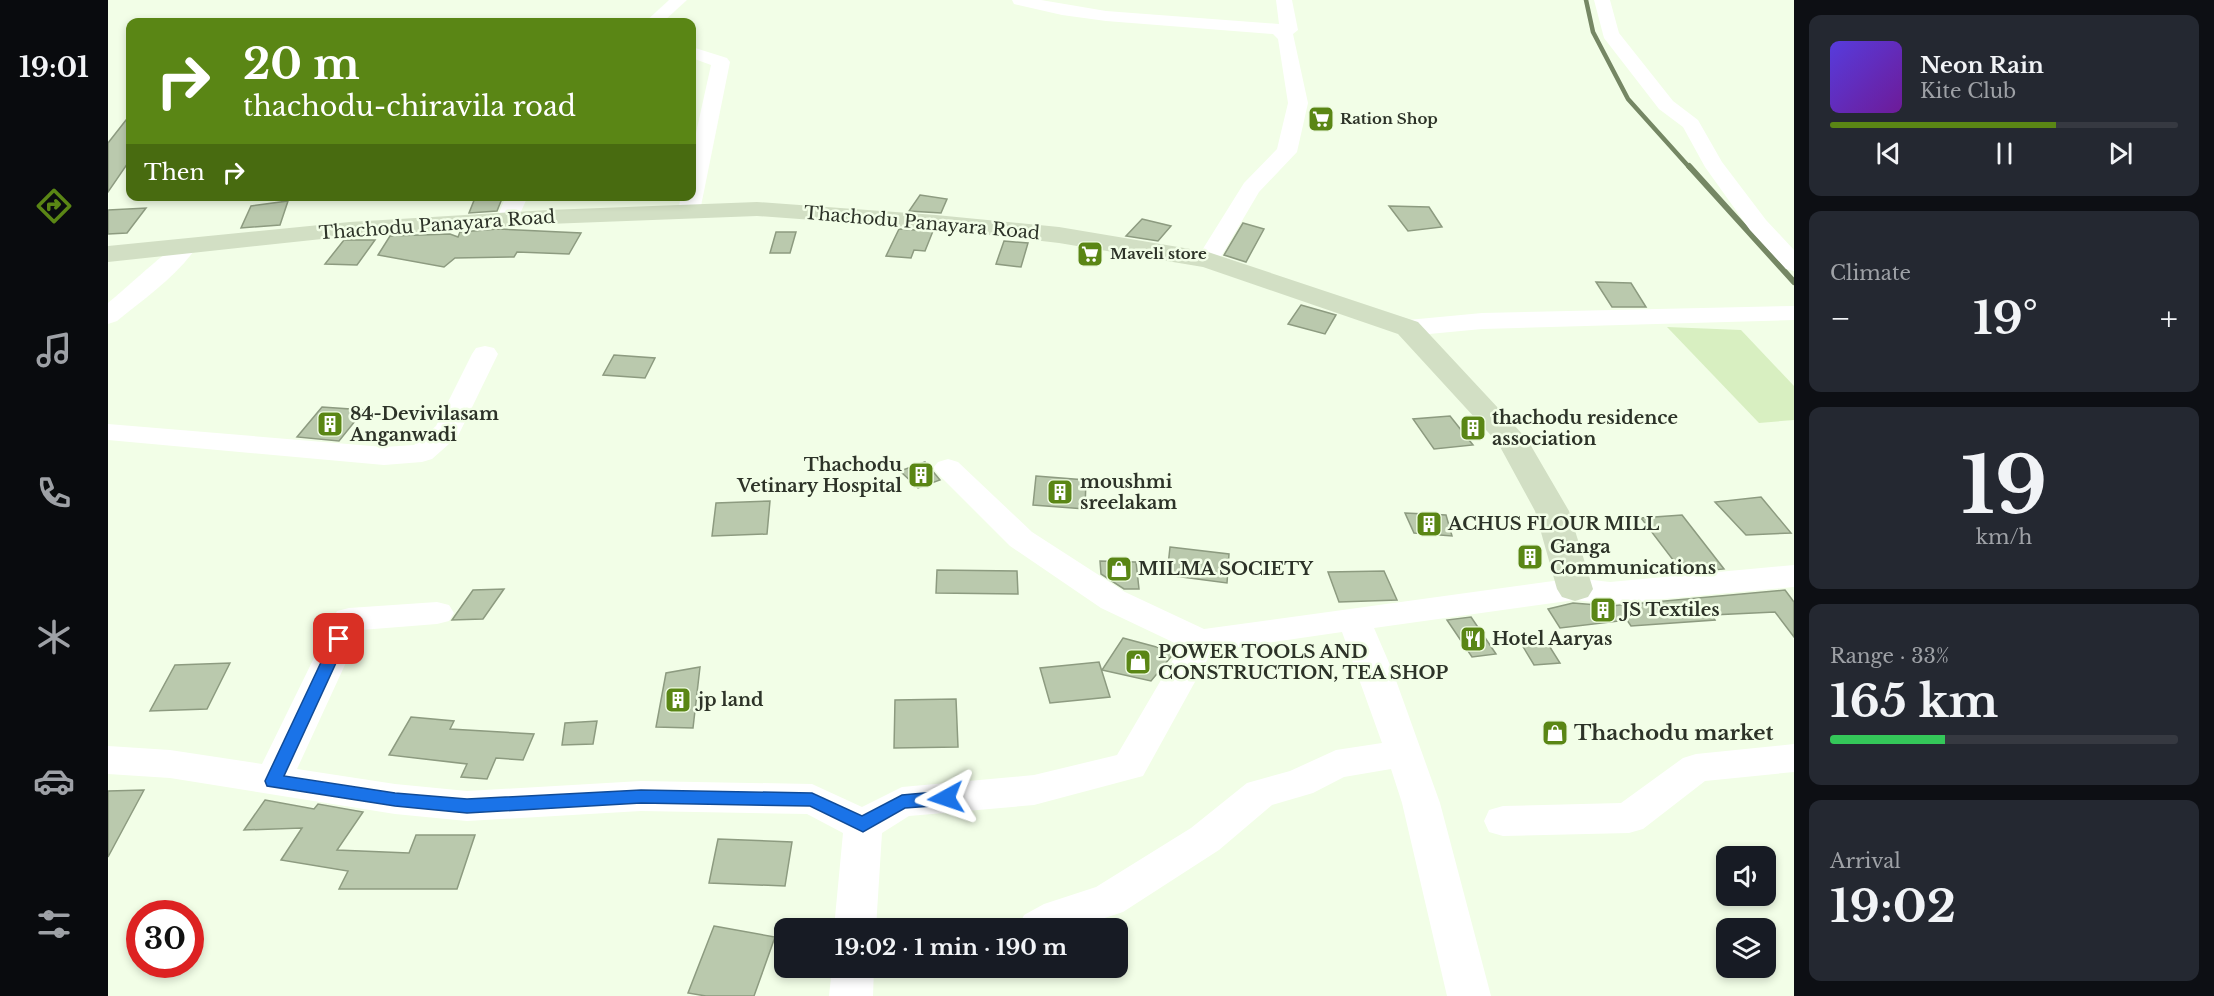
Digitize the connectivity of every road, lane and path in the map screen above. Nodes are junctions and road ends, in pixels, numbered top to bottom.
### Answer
1 (679, 0) edge
2 (1020, 0) edge
3 (1284, 0) edge
4 (1602, 0) edge
5 (657, 18) edge
6 (1279, 30) junction
7 (696, 53) edge
8 (696, 179) edge
9 (691, 201) edge
10 (512, 208) edge
11 (689, 212) junction
12 (184, 248) junction
13 (108, 254) edge
14 (1208, 260) junction
15 (1794, 264) edge
16 (1794, 313) edge
17 (108, 316) edge
18 (1408, 328) junction
19 (485, 354) dead end
20 (108, 432) edge
21 (948, 468) dead end
22 (1794, 576) edge
23 (1575, 590) junction
24 (437, 613) dead end
25 (1354, 620) junction
26 (1201, 641) junction
27 (1404, 753) junction
28 (1794, 758) edge
29 (108, 760) edge
30 (273, 781) junction
31 (1503, 821) dead end
32 (863, 825) junction
33 (856, 918) edge
34 (1056, 918) edge
35 (852, 978) edge
36 (851, 996) edge
37 (1469, 996) edge

1 - 5 street
2 - 6 street
3 - 6 street
4 - 15 street
6 - 14 street
7 - 8 street
9 - 11 street
10 - 11 main road, Thachodu Panayara Road
10 - 12 main road, Thachodu Panayara Road
11 - 14 main road, Thachodu Panayara Road
12 - 13 main road, Thachodu Panayara Road
12 - 17 street
14 - 18 main road, Thachodu Panayara Road
16 - 18 street
18 - 23 main road, Thachodu Panayara Road
19 - 20 street
21 - 26 street
22 - 23 street
23 - 25 street
24 - 30 street
25 - 26 street
25 - 27 street
26 - 32 street
27 - 34 street
27 - 37 street
28 - 31 street
29 - 30 street
30 - 32 street
32 - 33 street
35 - 36 street

